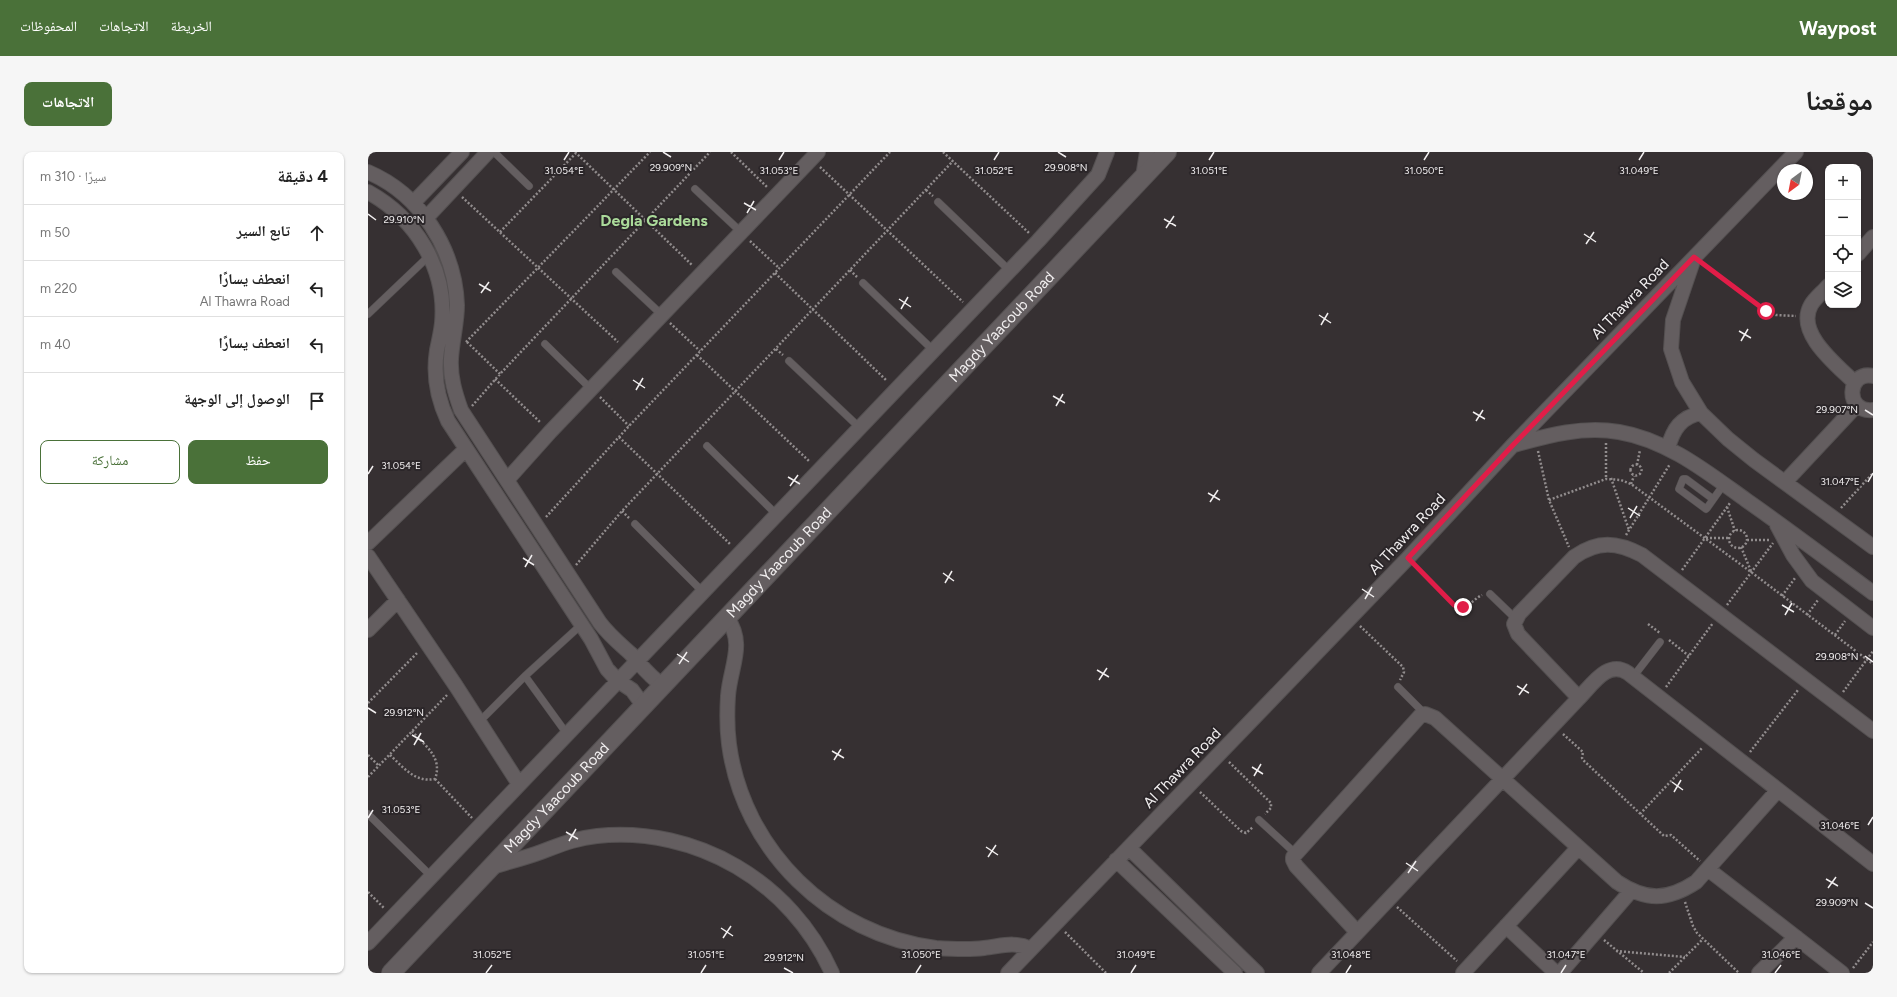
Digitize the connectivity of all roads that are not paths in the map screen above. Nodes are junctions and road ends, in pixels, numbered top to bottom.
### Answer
1 (462, 152) edge
2 (488, 152) edge
3 (494, 152) edge
4 (1107, 152) edge
5 (1147, 152) edge
6 (1167, 152) edge
7 (1796, 152) edge
8 (811, 154) edge
9 (368, 172) edge
10 (1143, 177) junction
11 (529, 186) dead end
12 (695, 189) dead end
13 (369, 194) edge
14 (938, 202) dead end
15 (421, 210) junction
16 (407, 224) junction
17 (741, 232) junction
18 (1873, 237) edge
19 (1861, 251) edge
20 (430, 255) junction
21 (1694, 257) junction
22 (1010, 271) junction
23 (616, 272) dead end
24 (863, 283) dead end
25 (1825, 289) edge
26 (368, 314) edge
27 (662, 315) junction
28 (545, 344) dead end
29 (934, 351) junction
30 (789, 361) dead end
31 (1873, 376) edge
32 (1855, 383) junction
33 (591, 389) junction
34 (1857, 405) junction
35 (1873, 410) edge
36 (462, 412) junction
37 (1701, 412) junction
38 (448, 421) junction
39 (860, 428) junction
40 (1513, 445) junction
41 (707, 446) dead end
42 (466, 449) junction
43 (1672, 450) junction
44 (506, 480) junction
45 (1785, 482) junction
46 (1724, 484) junction
47 (1713, 499) junction
48 (777, 514) junction
49 (1775, 521) junction
50 (635, 524) dead end
51 (1854, 533) junction
52 (1873, 535) edge
53 (368, 543) edge
54 (1873, 547) edge
55 (368, 556) edge
56 (703, 592) junction
57 (1873, 593) edge
58 (1490, 594) road end
59 (398, 600) junction
60 (727, 618) junction
61 (1516, 619) junction
62 (581, 625) junction
63 (1873, 628) edge
64 (368, 630) edge
65 (1660, 642) dead end
66 (636, 662) junction
67 (525, 676) junction
68 (1633, 677) junction
69 (618, 680) junction
70 (662, 685) junction
71 (1398, 687) road end
72 (1579, 698) junction
73 (643, 705) junction
74 (1425, 714) junction
75 (478, 723) junction
76 (1873, 731) edge
77 (567, 734) junction
78 (1502, 779) junction
79 (519, 784) junction
80 (1778, 790) junction
81 (368, 814) edge
82 (1260, 820) road end
83 (1128, 848) junction
84 (1578, 848) junction
85 (1295, 853) junction
86 (1116, 860) junction
87 (1872, 860) edge
88 (492, 867) junction
89 (1709, 870) junction
90 (431, 876) junction
91 (1631, 891) junction
92 (1506, 926) junction
93 (1357, 932) junction
94 (1796, 937) junction
95 (368, 943) edge
96 (1031, 949) junction
97 (1464, 972) edge
98 (391, 973) edge
99 (832, 973) edge
100 (1008, 973) edge
101 (1235, 973) edge
102 (1257, 973) edge
103 (1319, 973) edge
104 (1556, 973) edge
105 (1560, 973) edge
106 (1759, 973) edge
107 (1842, 973) edge

1 - 15 street
2 - 15 street
3 - 11 lane
4 - 22 street
5 - 10 street
6 - 10 street, Magdy Yaacoub Road
7 - 21 street, Al Thawra Road
8 - 17 street
9 - 15 street
10 - 60 street, Magdy Yaacoub Road
12 - 17 lane
13 - 16 street
14 - 22 lane
15 - 16 street
15 - 36 street
16 - 20 street
17 - 27 street
18 - 19 street
20 - 26 lane
20 - 38 street
21 - 37 street
21 - 40 street, Al Thawra Road
22 - 29 street
23 - 27 lane
24 - 29 lane
25 - 32 street
27 - 33 street
28 - 33 lane
29 - 39 street
30 - 39 lane
31 - 32 street
32 - 34 street
33 - 44 street
34 - 35 street
34 - 45 street
36 - 38 street
36 - 44 street
37 - 43 street
37 - 45 street
38 - 42 street
39 - 48 street
40 - 43 street
40 - 83 street, Al Thawra Road
41 - 48 lane
42 - 53 street
42 - 62 street
43 - 46 street
44 - 66 street
45 - 51 street
46 - 47 lane
46 - 49 street
47 - 47 lane
48 - 56 street
49 - 57 street
49 - 63 street
50 - 56 lane
51 - 52 street
51 - 54 street
55 - 59 street
56 - 66 street
58 - 61 lane
59 - 64 street
59 - 75 street
60 - 70 street, Magdy Yaacoub Road
60 - 96 street
61 - 72 street
61 - 76 street
62 - 67 lane
62 - 69 street
65 - 68 lane
66 - 69 street
66 - 70 street
67 - 75 lane
67 - 77 lane
68 - 72 street
68 - 80 street
69 - 73 street
69 - 77 street
70 - 73 street, Magdy Yaacoub Road
71 - 74 lane
72 - 78 street
73 - 88 street, Magdy Yaacoub Road
74 - 78 street
74 - 85 street
75 - 79 street
77 - 79 street
78 - 84 street
78 - 93 street
79 - 90 street
80 - 87 street
80 - 89 street
81 - 90 lane
82 - 85 lane
83 - 86 street, Al Thawra Road
83 - 102 street
84 - 91 street
84 - 92 street
85 - 93 street
86 - 96 street, Al Thawra Road
86 - 101 street
88 - 98 street, Magdy Yaacoub Road
88 - 99 street
89 - 91 street
89 - 94 street
90 - 95 street
91 - 105 street
92 - 97 street
92 - 104 street
93 - 103 street
94 - 106 street
94 - 107 street
96 - 100 street, Al Thawra Road

